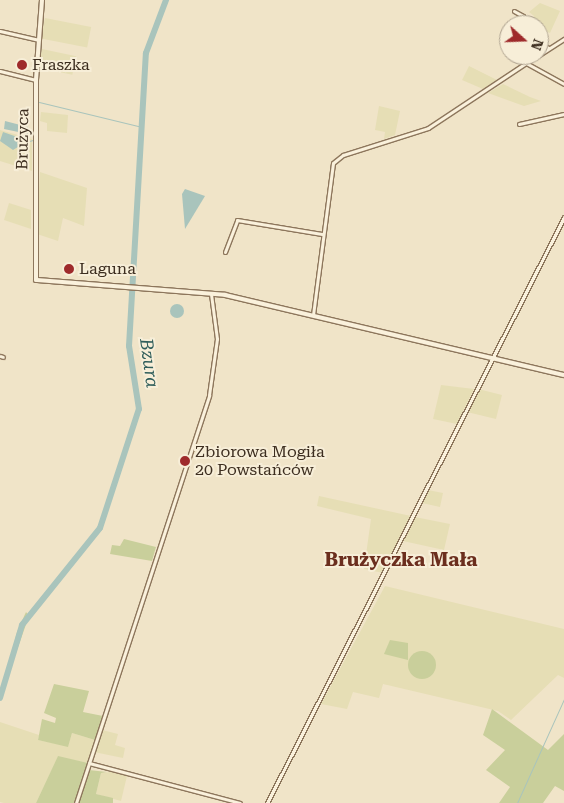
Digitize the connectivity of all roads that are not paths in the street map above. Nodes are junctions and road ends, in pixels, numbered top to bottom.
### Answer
1 (42, 0) edge
2 (514, 11) dead end
3 (521, 15) edge
4 (0, 31) edge
5 (564, 39) edge
6 (38, 40) junction
7 (550, 48) edge
8 (523, 65) edge
9 (530, 65) edge
10 (0, 71) edge
11 (36, 80) junction
12 (564, 84) edge
13 (564, 114) edge
14 (519, 124) dead end
15 (564, 218) edge
16 (322, 234) junction
17 (225, 252) dead end
18 (211, 293) junction
19 (313, 316) junction
20 (492, 358) junction
21 (564, 375) edge
22 (89, 763) junction
23 (76, 803) edge
24 (240, 803) edge
25 (267, 803) edge

1 - 6 street, Brużyca
2 - 3 street
4 - 6 street
5 - 7 street
6 - 11 street, Brużyca
8 - 16 street
9 - 12 street
10 - 11 street
11 - 18 street, Brużyca
13 - 14 street
15 - 20 street
16 - 17 street
16 - 19 street
18 - 19 street
18 - 22 street
19 - 20 street
20 - 21 street
20 - 25 street
22 - 23 street
22 - 24 street

